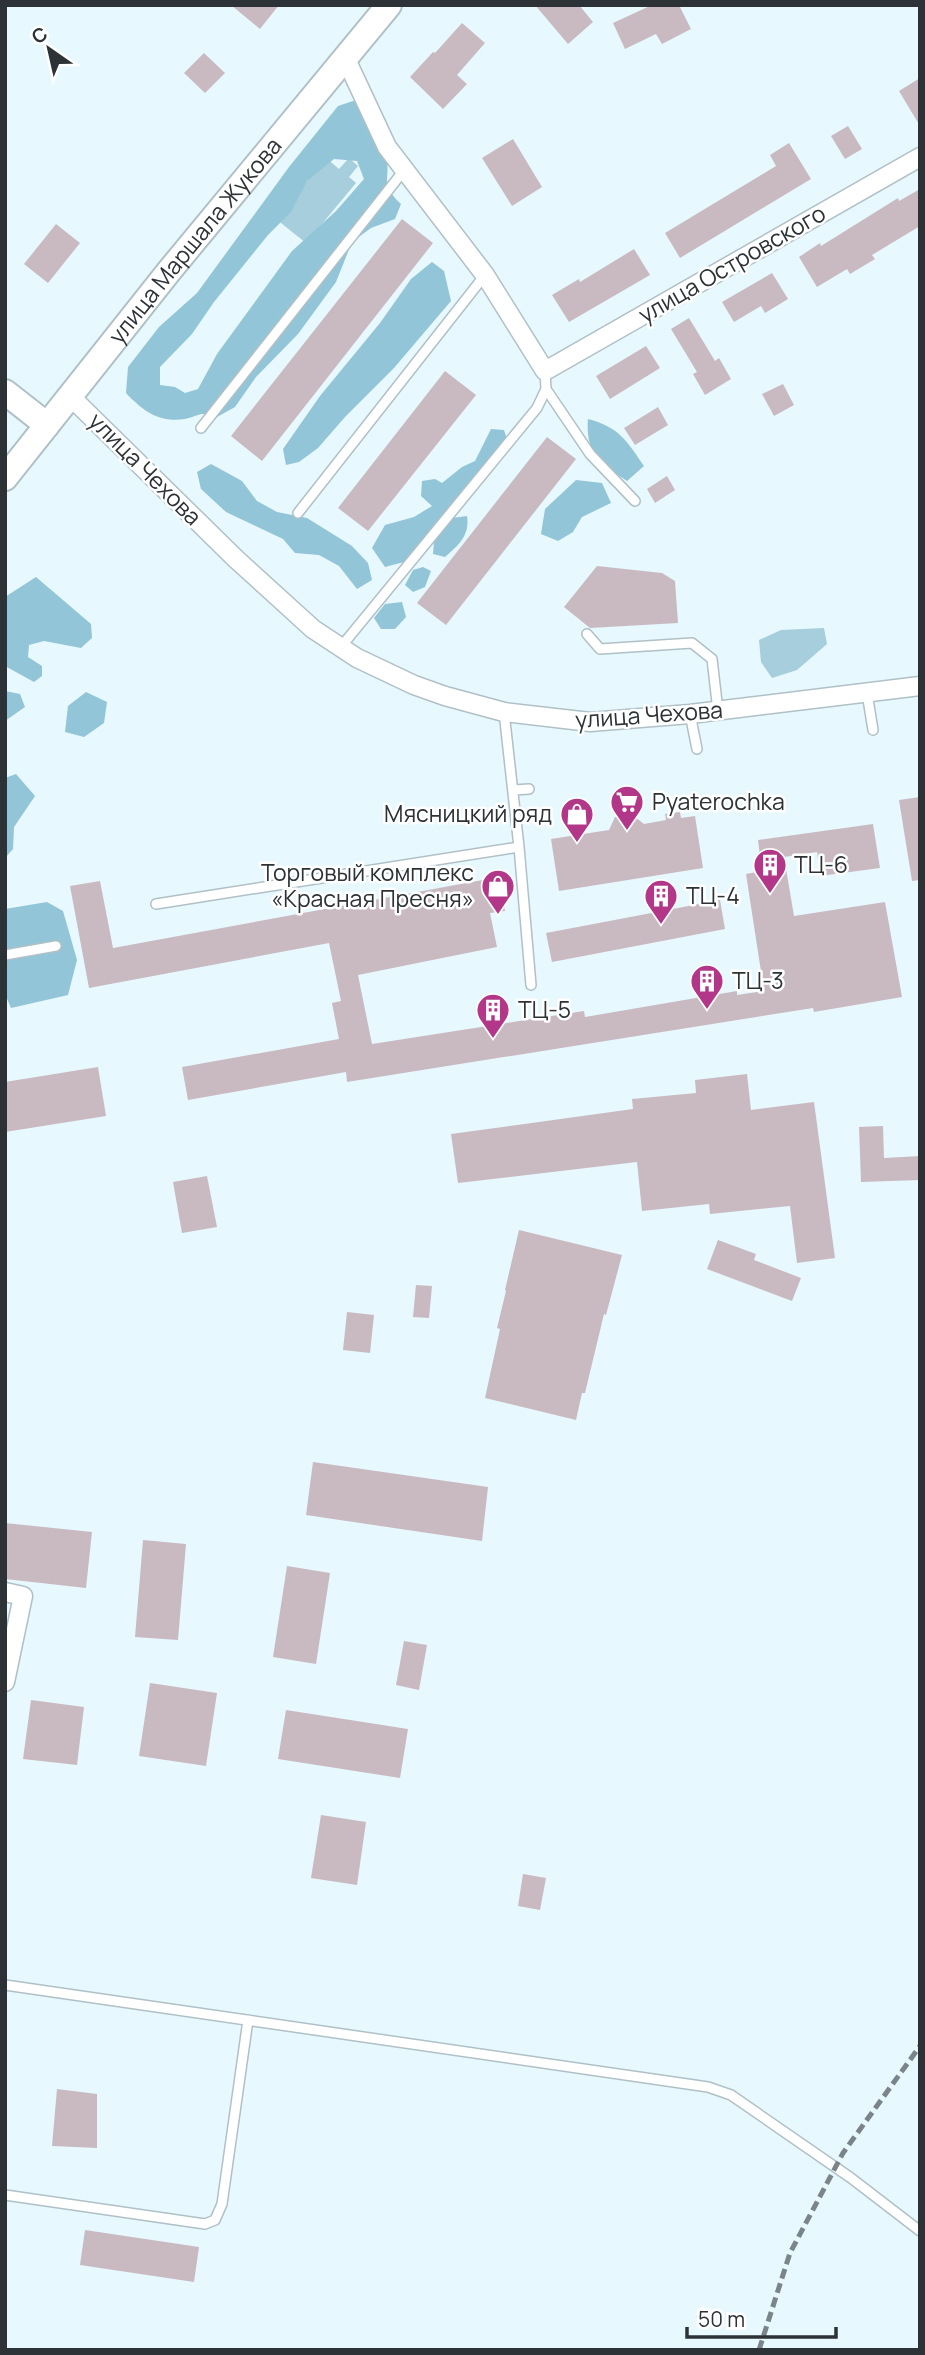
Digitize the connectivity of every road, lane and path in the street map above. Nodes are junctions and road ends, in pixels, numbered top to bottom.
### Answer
1 (389, 5) edge
2 (345, 57) junction
3 (920, 157) edge
4 (405, 169) junction
5 (485, 275) junction
6 (545, 370) junction
7 (546, 389) junction
8 (5, 392) edge
9 (70, 396) junction
10 (47, 425) junction
11 (201, 428) dead end
12 (5, 478) edge
13 (635, 502) dead end
14 (298, 513) dead end
15 (587, 634) dead end
16 (340, 648) junction
17 (919, 687) edge
18 (867, 693) junction
19 (718, 711) junction
20 (504, 712) junction
21 (690, 714) junction
22 (873, 730) dead end
23 (697, 749) dead end
24 (529, 789) dead end
25 (514, 790) junction
26 (519, 847) junction
27 (156, 904) dead end
28 (57, 946) dead end
29 (5, 955) edge
30 (531, 985) dead end
31 (5, 1592) edge
32 (5, 1682) edge
33 (5, 1985) edge
34 (248, 2020) junction
35 (5, 2195) edge
36 (920, 2231) edge

1 - 2 main road, улица Маршала Жукова
2 - 4 street
2 - 9 main road, улица Маршала Жукова
3 - 6 street, улица Островского
4 - 5 street
4 - 11 lane
5 - 6 street
5 - 14 lane
6 - 7 lane
7 - 13 lane
7 - 16 lane
8 - 10 main road
9 - 10 main road, улица Маршала Жукова
9 - 16 street, улица Чехова
10 - 12 main road, улица Маршала Жукова
15 - 19 lane
16 - 20 street, улица Чехова
17 - 18 street, улица Чехова
18 - 19 street, улица Чехова
18 - 22 lane
19 - 21 street, улица Чехова
20 - 21 street, улица Чехова
20 - 25 lane
21 - 23 lane
24 - 25 lane
25 - 26 lane
26 - 27 lane
26 - 30 lane
28 - 29 lane
31 - 32 street
33 - 34 lane
34 - 35 lane
34 - 36 lane

